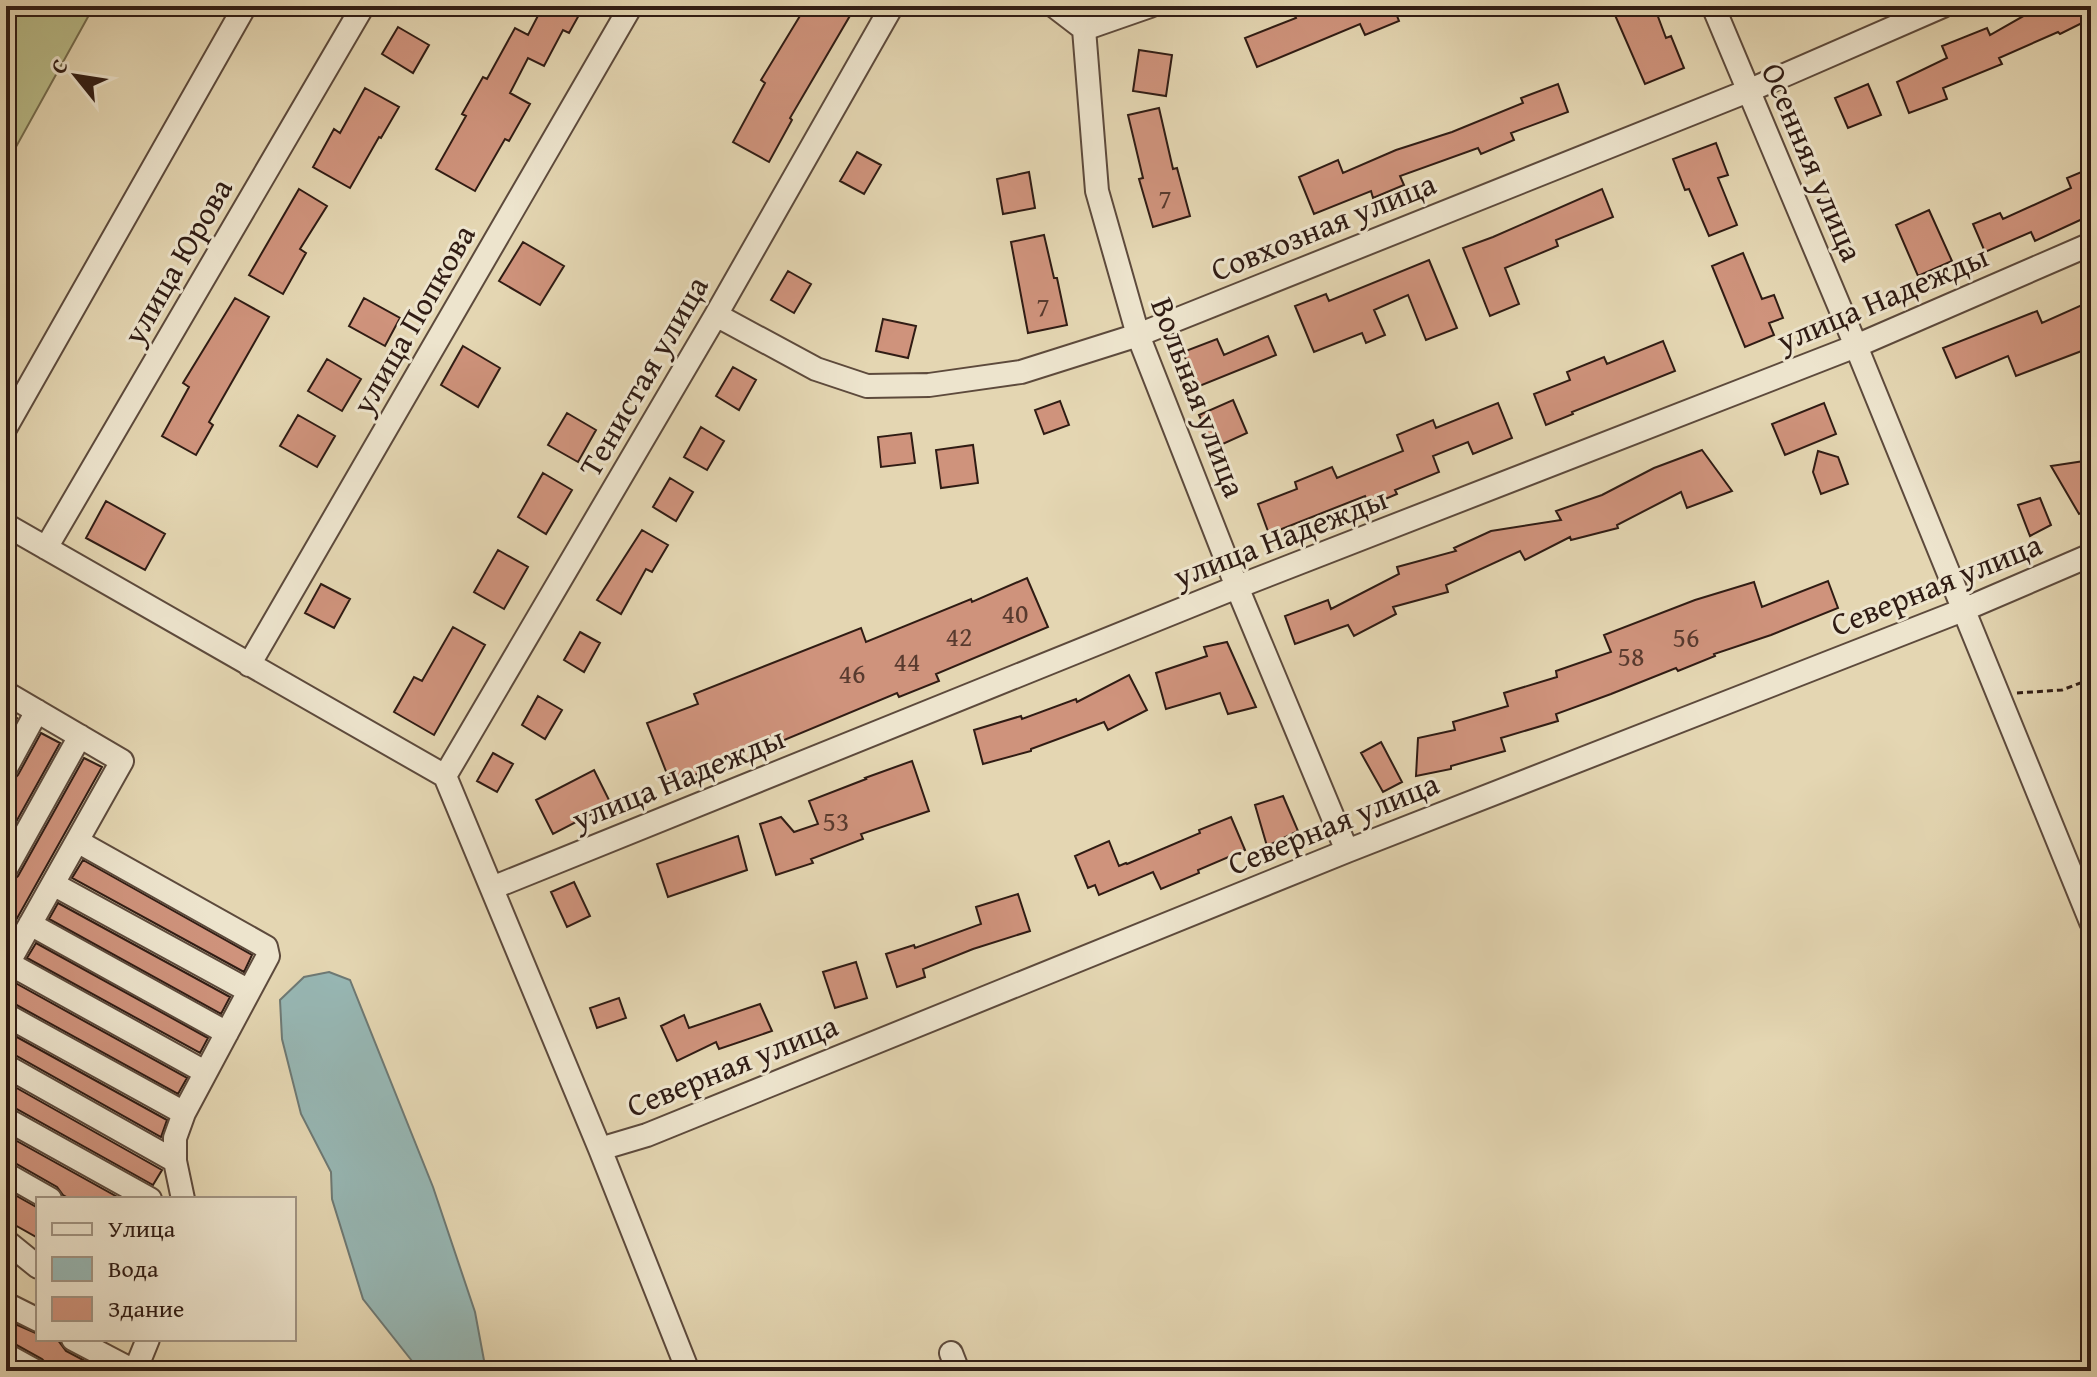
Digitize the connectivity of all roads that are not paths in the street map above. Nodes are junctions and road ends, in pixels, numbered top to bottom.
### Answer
1 (245, 6) edge
2 (363, 6) edge
3 (631, 6) edge
4 (892, 6) edge
5 (1054, 6) edge
6 (1150, 6) edge
7 (1713, 6) edge
8 (1943, 6) edge
9 (1084, 29) junction
10 (1748, 91) junction
11 (2091, 244) edge
12 (716, 315) junction
13 (1138, 335) junction
14 (1856, 346) junction
15 (6, 427) edge
16 (6, 525) edge
17 (46, 548) junction
18 (2091, 555) edge
19 (1237, 587) junction
20 (1963, 610) junction
21 (249, 665) junction
22 (6, 693) edge
23 (37, 711) junction
24 (80, 736) junction
25 (6, 768) edge
26 (445, 776) junction
27 (77, 841) junction
28 (1347, 851) junction
29 (6, 869) edge
30 (53, 884) junction
31 (492, 888) junction
32 (2091, 922) edge
33 (30, 924) junction
34 (7, 965) edge
35 (249, 991) junction
36 (6, 1015) edge
37 (227, 1033) junction
38 (6, 1066) edge
39 (205, 1072) junction
40 (184, 1113) junction
41 (6, 1119) edge
42 (600, 1149) junction
43 (175, 1161) junction
44 (6, 1174) edge
45 (46, 1197) edge
46 (146, 1197) edge
47 (183, 1197) edge
48 (6, 1241) edge
49 (36, 1265) edge
50 (6, 1304) edge
51 (36, 1319) edge
52 (77, 1341) edge
53 (147, 1341) edge
54 (6, 1355) edge
55 (35, 1371) edge
56 (134, 1371) edge
57 (688, 1371) edge

1 - 15 street
2 - 17 street, улица Юрова
3 - 21 street, улица Попкова
4 - 12 street, Тенистая улица
5 - 9 street
6 - 9 street
7 - 10 street, Осенняя улица
8 - 10 street, Совхозная улица
9 - 13 street, Вольная улица
10 - 13 street, Совхозная улица
10 - 14 street, Осенняя улица
11 - 14 street, улица Надежды
12 - 13 street, Совхозная улица
12 - 26 street, Тенистая улица
13 - 19 street, Вольная улица
14 - 19 street, улица Надежды
14 - 20 street, Осенняя улица
16 - 17 street
17 - 21 street
18 - 20 street, Северная улица
19 - 28 street, Вольная улица
19 - 31 street, улица Надежды
20 - 28 street, Северная улица
20 - 32 street, Осенняя улица
21 - 26 street
22 - 23 street
23 - 24 street
23 - 25 street
24 - 27 street
24 - 29 street
26 - 31 street
27 - 30 street
27 - 35 street
28 - 42 street, Северная улица
30 - 33 street
30 - 35 street
31 - 42 street
33 - 34 street
33 - 37 street
34 - 39 street
35 - 37 street
36 - 40 street
37 - 39 street
38 - 43 street
39 - 40 street
40 - 43 street
41 - 46 street
42 - 57 street
43 - 47 street
44 - 45 street
48 - 49 street
50 - 51 street
52 - 56 street
53 - 56 street
54 - 55 street

